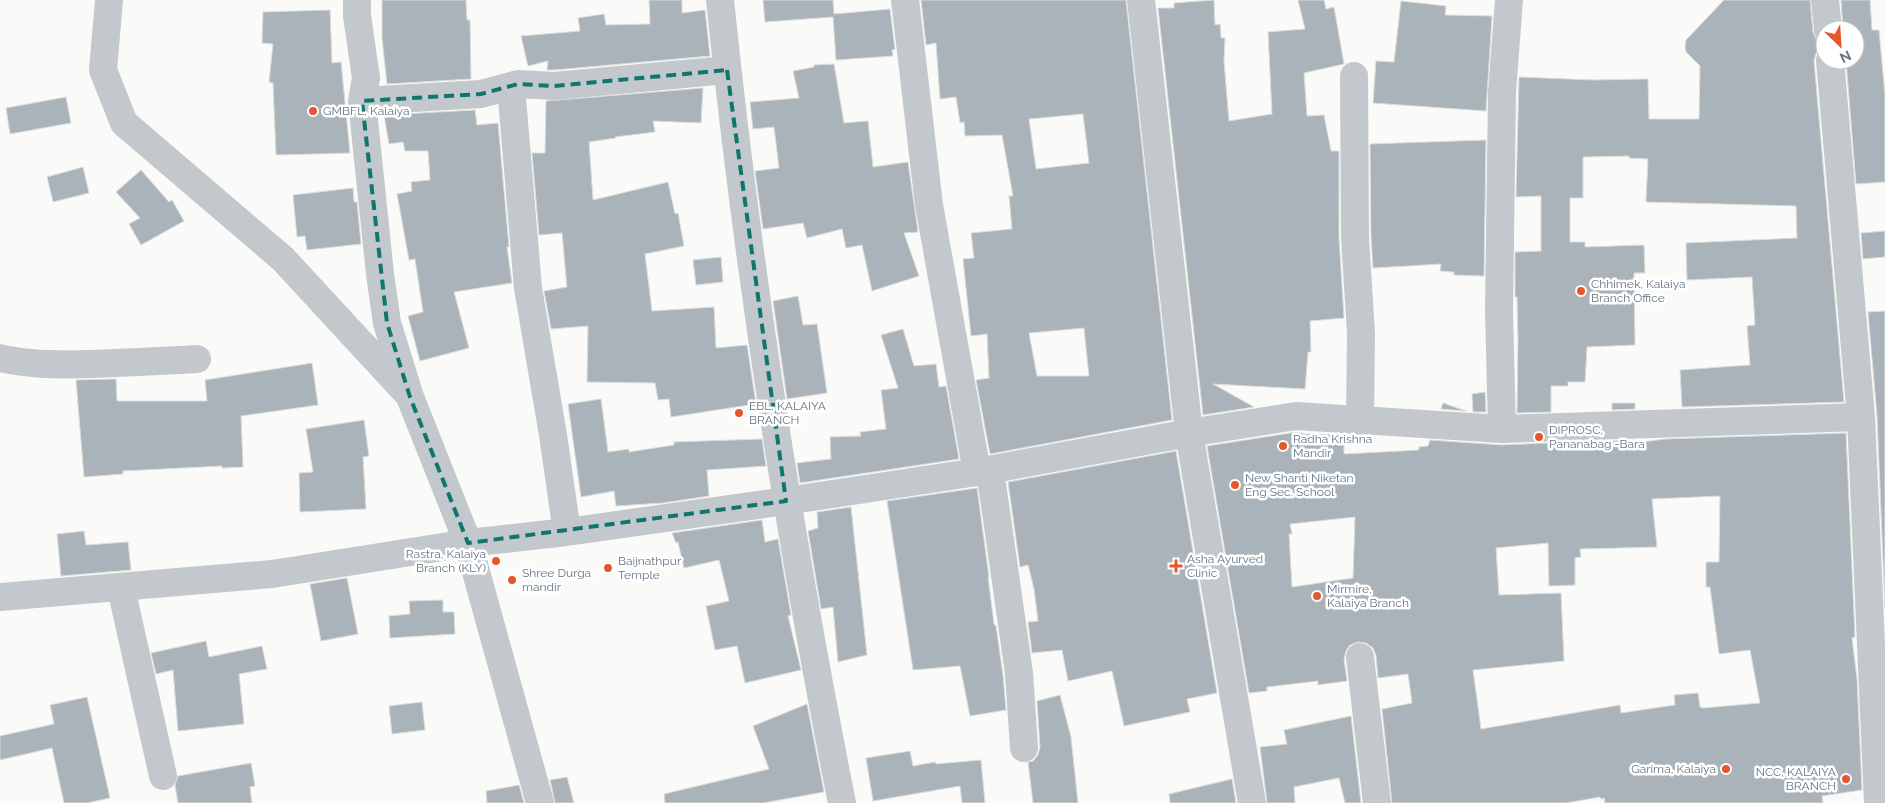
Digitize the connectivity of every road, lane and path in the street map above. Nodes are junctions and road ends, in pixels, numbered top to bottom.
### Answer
1 (109, 0) edge
2 (357, 0) edge
3 (720, 0) edge
4 (905, 0) edge
5 (1141, 0) edge
6 (1509, 0) edge
7 (1825, 0) edge
8 (1827, 20) edge
9 (727, 70) junction
10 (1831, 70) edge
11 (1354, 76) dead end
12 (511, 86) junction
13 (362, 101) junction
14 (0, 358) edge
15 (197, 359) dead end
16 (410, 397) junction
17 (1861, 417) junction
18 (1360, 422) junction
19 (1502, 429) junction
20 (1188, 434) junction
21 (984, 471) junction
22 (786, 502) junction
23 (567, 532) junction
24 (468, 543) junction
25 (121, 588) junction
26 (0, 597) edge
27 (1360, 657) dead end
28 (1024, 748) dead end
29 (163, 776) dead end
30 (540, 803) edge
31 (842, 803) edge
32 (1252, 803) edge
33 (1377, 803) edge
34 (1878, 803) edge

1 - 16 street
2 - 13 street
3 - 9 street
4 - 21 street
5 - 20 street
6 - 19 street
7 - 8 street
9 - 12 street
9 - 22 street
10 - 17 street
11 - 18 street
12 - 13 street
12 - 23 street
13 - 16 street
14 - 15 street
16 - 24 street
17 - 19 street
17 - 34 street
18 - 19 street
18 - 20 street
20 - 21 street
20 - 32 street
21 - 22 street
21 - 28 street
22 - 23 street
22 - 31 street
23 - 24 street
24 - 25 street
24 - 30 street
25 - 26 street
25 - 29 street
27 - 33 street

